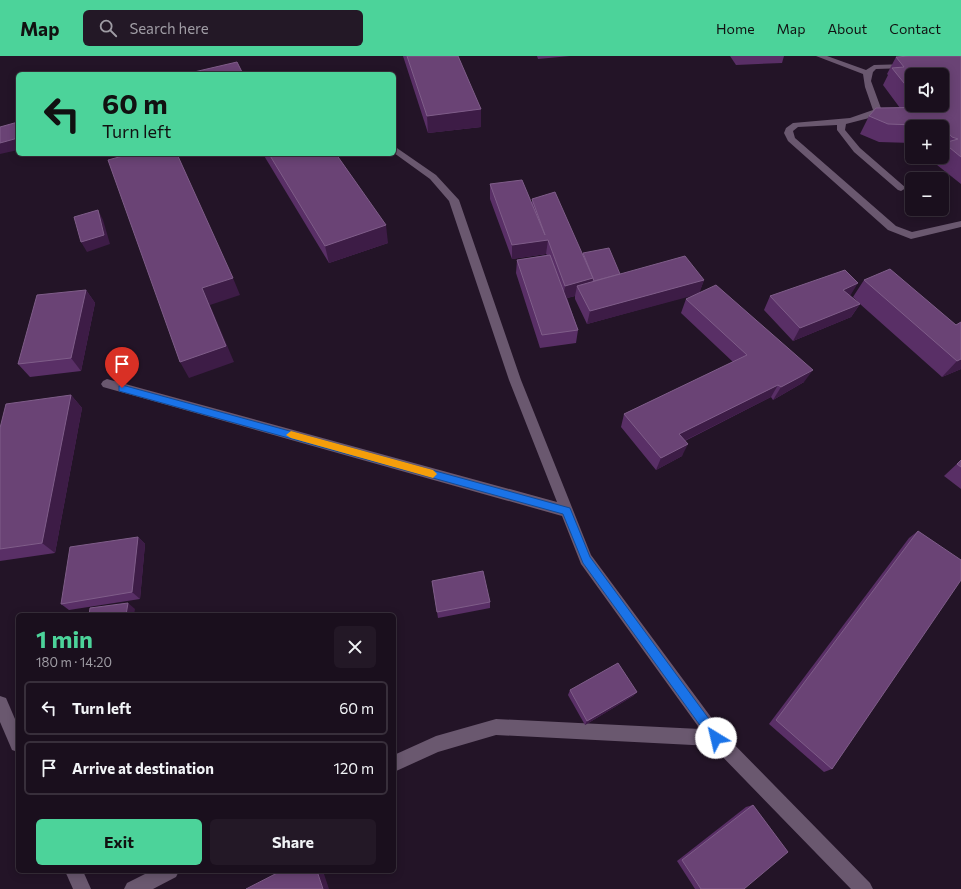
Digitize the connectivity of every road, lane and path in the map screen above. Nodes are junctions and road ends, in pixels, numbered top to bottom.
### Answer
1 (820, 56) edge
2 (914, 66) edge
3 (867, 73) junction
4 (842, 121) junction
5 (396, 150) edge
6 (901, 188) dead end
7 (961, 224) edge
8 (107, 384) dead end
9 (567, 511) junction
10 (0, 704) edge
11 (716, 738) junction
12 (16, 740) edge
13 (396, 763) edge
14 (75, 873) edge
15 (166, 873) edge
16 (82, 889) edge
17 (132, 889) edge
18 (864, 889) edge

1 - 3 lane
2 - 3 lane
3 - 4 lane
4 - 6 lane
4 - 7 lane
5 - 9 lane
8 - 9 lane
9 - 11 lane
10 - 12 lane
11 - 13 lane
11 - 18 lane
14 - 16 lane
15 - 17 lane

